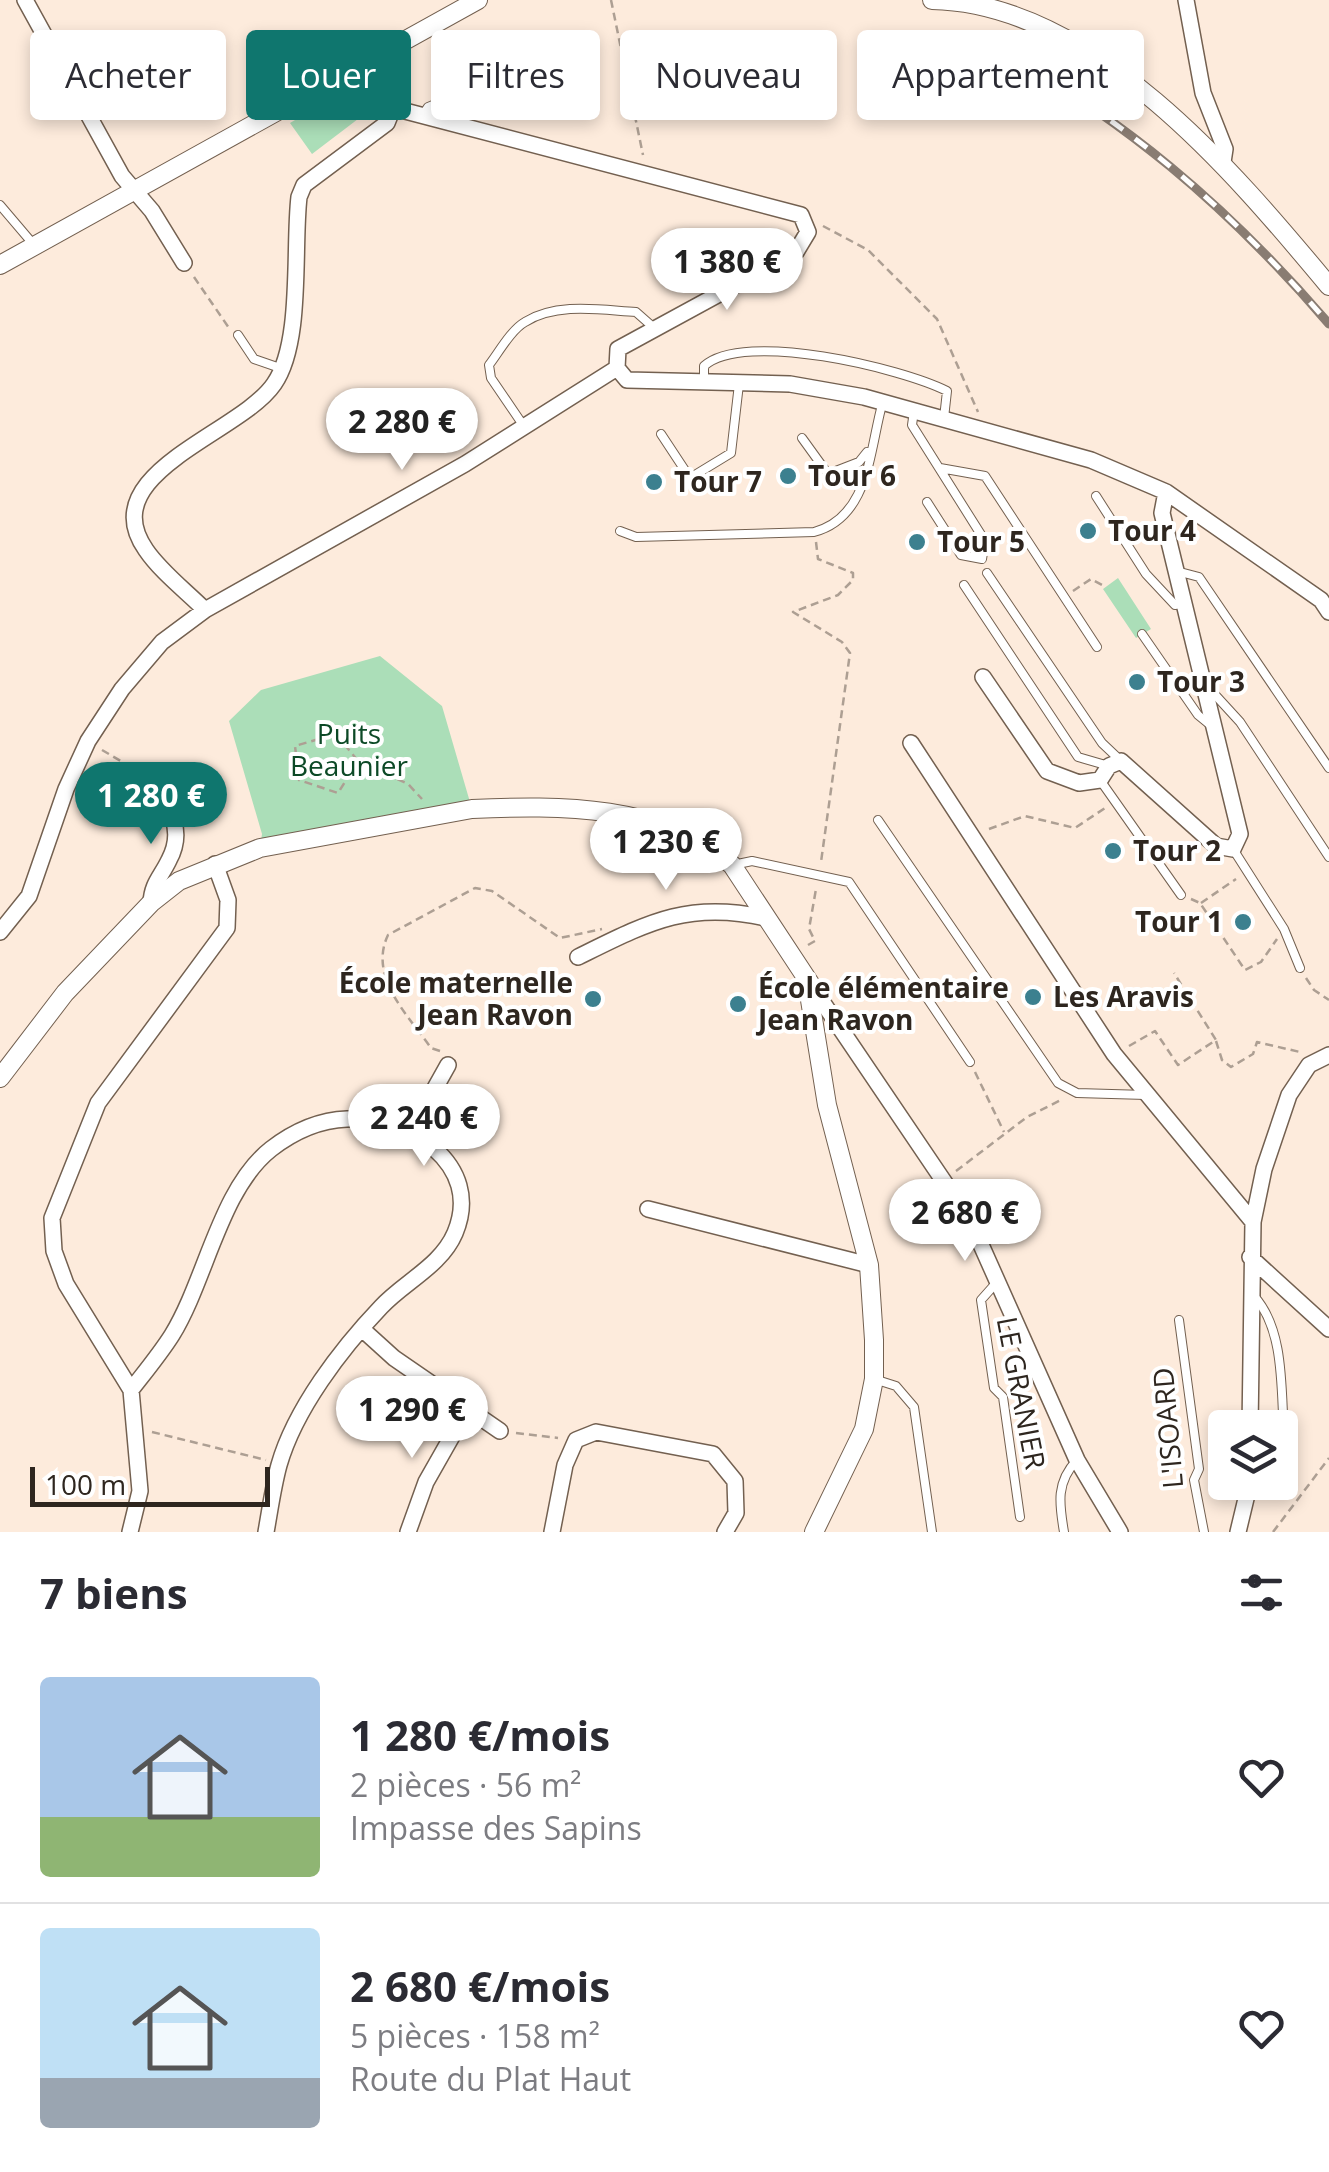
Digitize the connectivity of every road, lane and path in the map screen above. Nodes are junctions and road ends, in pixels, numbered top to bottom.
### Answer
1 (25, 0) edge
2 (478, 0) edge
3 (611, 0) edge
4 (932, 0) edge
5 (942, 0) edge
6 (1186, 0) edge
7 (411, 39) edge
8 (431, 106) edge
9 (411, 113) edge
10 (422, 116) junction
11 (266, 120) edge
12 (388, 120) edge
13 (1222, 162) junction
14 (647, 173) junction
15 (133, 193) junction
16 (0, 205) edge
17 (822, 225) dead end
18 (34, 245) junction
19 (184, 263) joint
20 (0, 265) edge
21 (1329, 286) edge
22 (652, 327) junction
23 (238, 335) joint
24 (616, 368) junction
25 (282, 370) junction
26 (739, 383) junction
27 (704, 384) junction
28 (883, 401) junction
29 (914, 410) junction
30 (944, 418) junction
31 (523, 425) junction
32 (986, 430) junction
33 (662, 434) dead end
34 (802, 438) dead end
35 (870, 448) junction
36 (940, 468) junction
37 (1166, 492) junction
38 (1096, 496) dead end
39 (927, 502) dead end
40 (620, 531) dead end
41 (814, 532) junction
42 (1180, 572) junction
43 (988, 573) dead end
44 (964, 585) dead end
45 (1106, 587) dead end
46 (1065, 597) junction
47 (1187, 603) junction
48 (205, 610) junction
49 (1329, 612) edge
50 (1142, 634) dead end
51 (1098, 647) dead end
52 (983, 677) dead end
53 (1206, 686) junction
54 (1216, 730) junction
55 (88, 741) junction
56 (910, 744) dead end
57 (358, 761) junction
58 (1329, 768) edge
59 (1110, 769) junction
60 (151, 780) joint
61 (1115, 801) junction
62 (433, 817) junction
63 (878, 820) dead end
64 (973, 838) junction
65 (1233, 849) junction
66 (1329, 857) edge
67 (216, 864) junction
68 (732, 865) junction
69 (1247, 871) junction
70 (818, 877) junction
71 (1180, 895) dead end
72 (151, 903) junction
73 (766, 918) junction
74 (1284, 929) junction
75 (0, 932) edge
76 (615, 938) junction
77 (790, 956) junction
78 (578, 957) dead end
79 (1300, 968) dead end
80 (1174, 973) dead end
81 (1314, 990) dead end
82 (816, 991) junction
83 (1329, 1000) edge
84 (1216, 1040) junction
85 (1311, 1052) dead end
86 (1114, 1054) junction
87 (1329, 1055) edge
88 (970, 1062) joint
89 (445, 1071) joint
90 (0, 1078) edge
91 (1077, 1093) junction
92 (1146, 1095) junction
93 (410, 1133) junction
94 (1005, 1134) junction
95 (943, 1180) junction
96 (648, 1209) dead end
97 (1253, 1222) junction
98 (1250, 1257) junction
99 (869, 1265) junction
100 (996, 1282) junction
101 (1252, 1294) junction
102 (1179, 1320) dead end
103 (1329, 1329) edge
104 (362, 1330) junction
105 (874, 1379) junction
106 (132, 1390) junction
107 (468, 1408) junction
108 (1250, 1410) edge
109 (1282, 1410) edge
110 (136, 1428) junction
111 (500, 1431) joint
112 (576, 1440) junction
113 (1329, 1458) edge
114 (1077, 1460) junction
115 (280, 1463) junction
116 (1246, 1500) edge
117 (1020, 1518) dead end
118 (130, 1532) edge
119 (266, 1532) edge
120 (408, 1532) edge
121 (552, 1532) edge
122 (725, 1532) edge
123 (814, 1532) edge
124 (932, 1532) edge
125 (1064, 1532) edge
126 (1120, 1532) edge
127 (1204, 1532) edge
128 (1238, 1532) edge
129 (1273, 1532) edge

1 - 15 street
2 - 7 street
3 - 14 path
4 - 5 street
5 - 13 street
6 - 13 street
8 - 10 lane
9 - 10 street
10 - 14 street
11 - 15 street
12 - 25 street
13 - 21 street
14 - 22 street
15 - 18 street
15 - 19 street
16 - 18 lane
17 - 32 path
18 - 20 street
19 - 23 path
22 - 24 street
22 - 31 lane
23 - 25 lane
24 - 27 street
24 - 31 street
25 - 48 street
26 - 27 street
26 - 28 street
26 - 33 lane
27 - 30 lane
28 - 29 street
28 - 35 lane
29 - 30 street
29 - 36 lane
30 - 32 street
31 - 48 street
32 - 37 street
34 - 35 lane
35 - 41 lane
36 - 39 lane
36 - 46 lane
37 - 42 street
37 - 49 street
38 - 47 lane
40 - 41 lane
41 - 70 path
42 - 47 street
42 - 58 lane
43 - 59 lane
44 - 59 lane
45 - 46 path
46 - 51 lane
47 - 53 street
48 - 55 street
50 - 54 lane
52 - 59 street
53 - 54 street
53 - 66 lane
54 - 65 street
55 - 60 path
55 - 75 street
56 - 64 street
57 - 57 path
57 - 62 path
59 - 61 lane
59 - 65 street
60 - 72 street
61 - 64 path
61 - 71 lane
62 - 67 street
62 - 68 street
63 - 91 lane
64 - 86 street
65 - 69 lane
67 - 72 street
67 - 106 street
68 - 70 lane
68 - 73 street
69 - 74 lane
69 - 74 path
70 - 77 path
70 - 88 lane
72 - 90 street
73 - 76 street
73 - 77 street
74 - 79 lane
76 - 78 street
76 - 89 path
77 - 82 street
80 - 84 path
81 - 83 path
82 - 95 street
82 - 99 street
84 - 85 path
84 - 86 path
86 - 92 street
87 - 97 street
88 - 94 path
89 - 93 street
91 - 92 lane
91 - 94 path
92 - 97 street
93 - 104 street
93 - 106 street
94 - 95 path
95 - 100 street
96 - 99 street
97 - 98 street
98 - 101 street
98 - 103 street
99 - 105 street
100 - 114 street
100 - 117 lane, LE GRANIER
101 - 108 street
101 - 109 lane
102 - 127 lane, L'ISOARD
104 - 107 street
104 - 115 street
105 - 123 street
105 - 124 lane
106 - 110 street
107 - 111 street
107 - 120 street
110 - 115 path
110 - 118 street
111 - 112 path
112 - 121 street
112 - 122 street
113 - 129 path
114 - 125 lane
114 - 126 street
115 - 119 street
116 - 128 street

